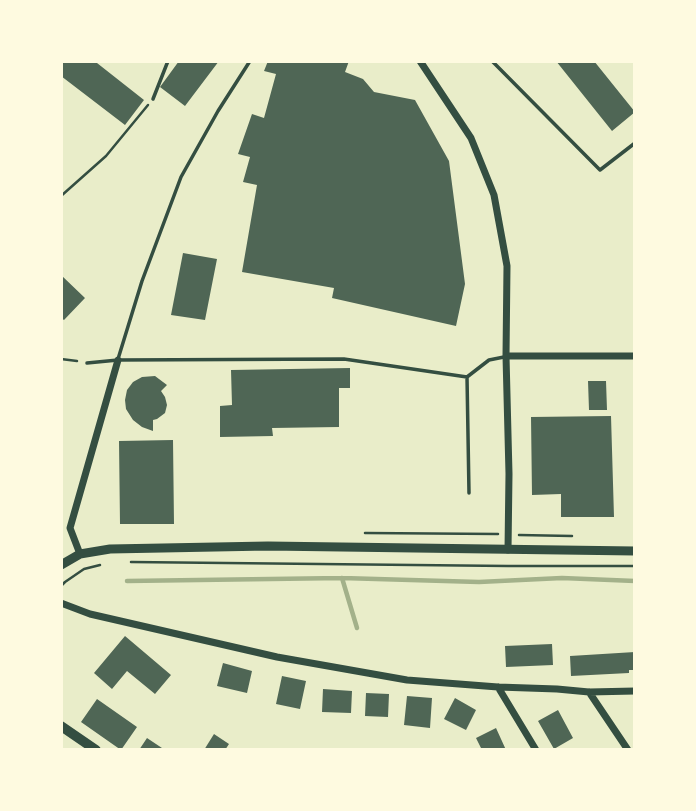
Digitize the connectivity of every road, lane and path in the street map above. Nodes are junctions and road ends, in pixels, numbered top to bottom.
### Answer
1 (168, 61) edge
2 (250, 61) edge
3 (420, 61) edge
4 (492, 61) edge
5 (153, 99) joint
6 (635, 143) edge
7 (61, 196) edge
8 (506, 356) junction
9 (635, 356) edge
10 (62, 359) edge
11 (118, 360) junction
12 (87, 363) joint
13 (467, 377) junction
14 (469, 493) dead end
15 (508, 550) junction
16 (635, 551) edge
17 (80, 554) junction
18 (110, 562) dead end
19 (123, 562) dead end
20 (61, 565) edge
21 (635, 566) edge
22 (61, 586) edge
23 (61, 603) edge
24 (498, 687) junction
25 (635, 691) edge
26 (589, 692) junction
27 (61, 726) edge
28 (96, 750) edge
29 (537, 750) edge
30 (628, 750) edge

1 - 5 lane
2 - 11 lane
3 - 8 street
4 - 6 lane
5 - 7 path
8 - 9 street
8 - 13 lane
8 - 15 street
10 - 12 path
11 - 12 lane
11 - 13 lane
11 - 17 street
13 - 14 lane
15 - 16 street
15 - 17 street
17 - 20 street
18 - 22 path
19 - 21 path
23 - 24 street
24 - 26 street
24 - 29 street
25 - 26 street
26 - 30 street
27 - 28 main road

